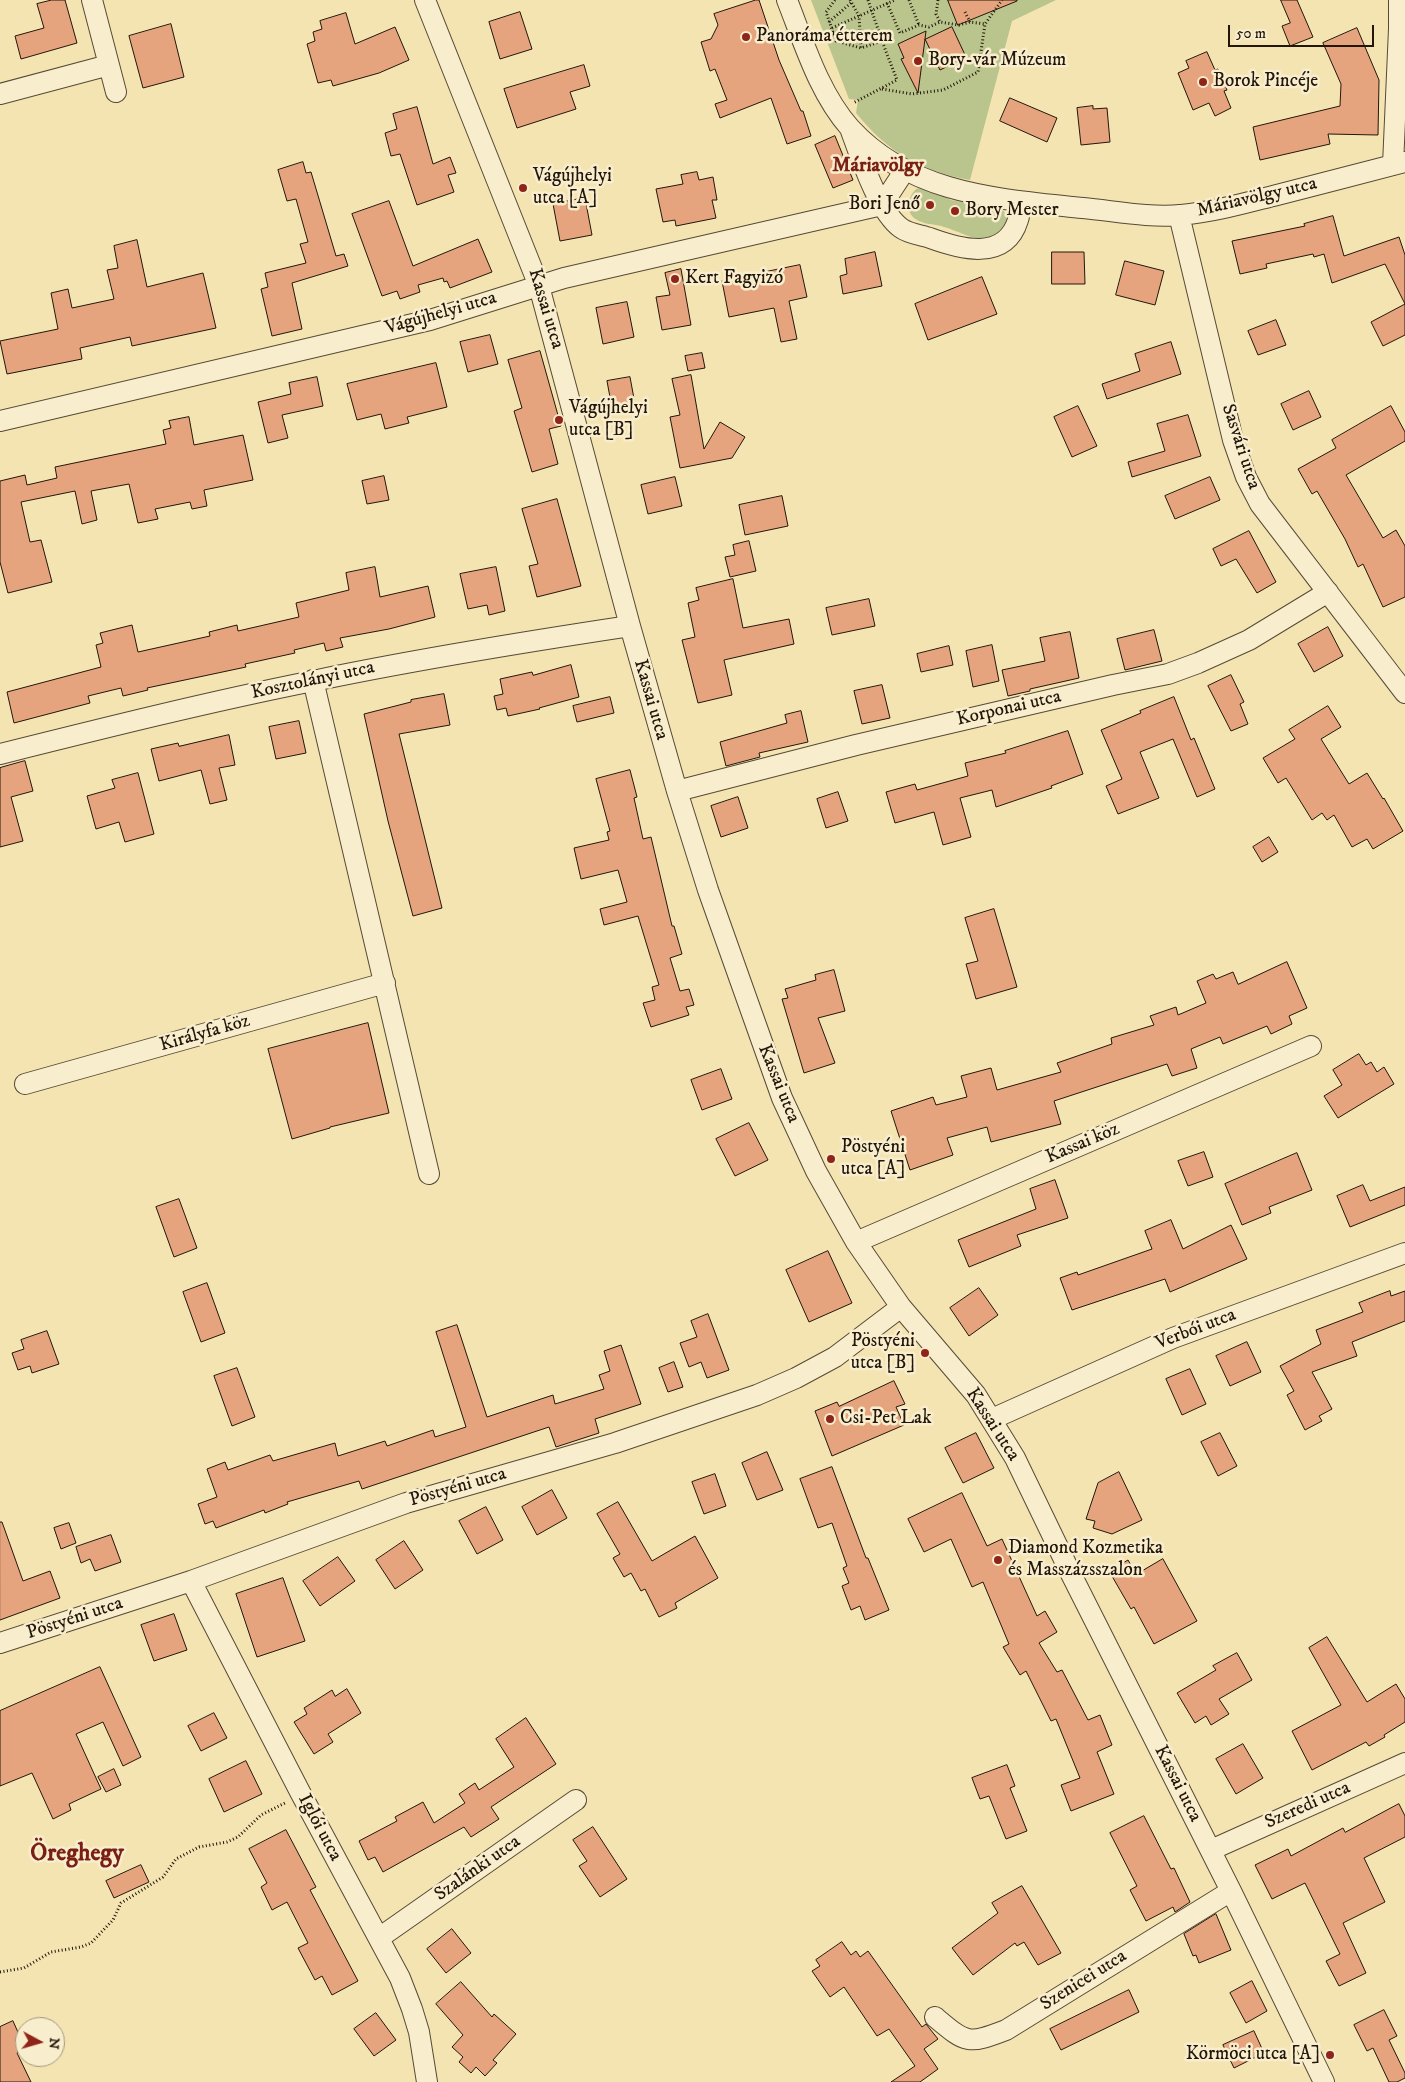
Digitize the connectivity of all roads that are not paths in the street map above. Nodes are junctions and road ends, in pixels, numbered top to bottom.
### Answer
1 (92, 0) edge
2 (425, 0) edge
3 (787, 0) edge
4 (1399, 0) edge
5 (109, 65) junction
6 (116, 92) dead end
7 (0, 94) edge
8 (850, 128) junction
9 (1399, 164) edge
10 (905, 170) junction
11 (1020, 202) junction
12 (882, 205) junction
13 (1179, 215) junction
14 (539, 286) junction
15 (0, 421) edge
16 (1328, 592) junction
17 (630, 626) junction
18 (313, 680) junction
19 (1405, 693) edge
20 (0, 754) edge
21 (677, 791) junction
22 (384, 983) junction
23 (1311, 1046) dead end
24 (25, 1084) dead end
25 (430, 1174) dead end
26 (856, 1242) junction
27 (1405, 1253) edge
28 (901, 1307) junction
29 (992, 1419) junction
30 (191, 1581) junction
31 (0, 1643) edge
32 (1405, 1762) edge
33 (576, 1800) dead end
34 (1211, 1850) junction
35 (1231, 1891) junction
36 (379, 1938) junction
37 (935, 2017) dead end
38 (428, 2082) edge
39 (1324, 2082) edge

1 - 5 street
2 - 14 street, Kassai utca
3 - 8 street, Máriavölgy utca
4 - 9 street
5 - 6 street
5 - 7 street
8 - 10 street, Máriavölgy utca
8 - 12 street
9 - 13 street, Máriavölgy utca
10 - 11 street, Máriavölgy utca
10 - 12 street
11 - 12 street
11 - 13 street, Máriavölgy utca
12 - 14 street, Vágújhelyi utca
13 - 16 street, Sasvári utca
14 - 15 street, Vágújhelyi utca
14 - 17 street, Kassai utca
16 - 19 street, Sasvári utca
16 - 21 street, Korponai utca
17 - 18 street, Kosztolányi utca
17 - 21 street, Kassai utca
18 - 20 street, Kosztolányi utca
18 - 22 street
21 - 26 street, Kassai utca
22 - 24 street, Királyfa köz
22 - 25 street
23 - 26 street, Kassai köz
26 - 28 street, Kassai utca
27 - 29 street, Verbói utca
28 - 29 street, Kassai utca
28 - 30 street, Pöstyéni utca
29 - 34 street, Kassai utca
30 - 31 street, Pöstyéni utca
30 - 36 street, Iglói utca
32 - 34 street, Szeredi utca
33 - 36 street, Szalánki utca
34 - 35 street, Kassai utca
35 - 37 street, Szenicei utca
35 - 39 street, Kassai utca
36 - 38 street, Iglói utca

